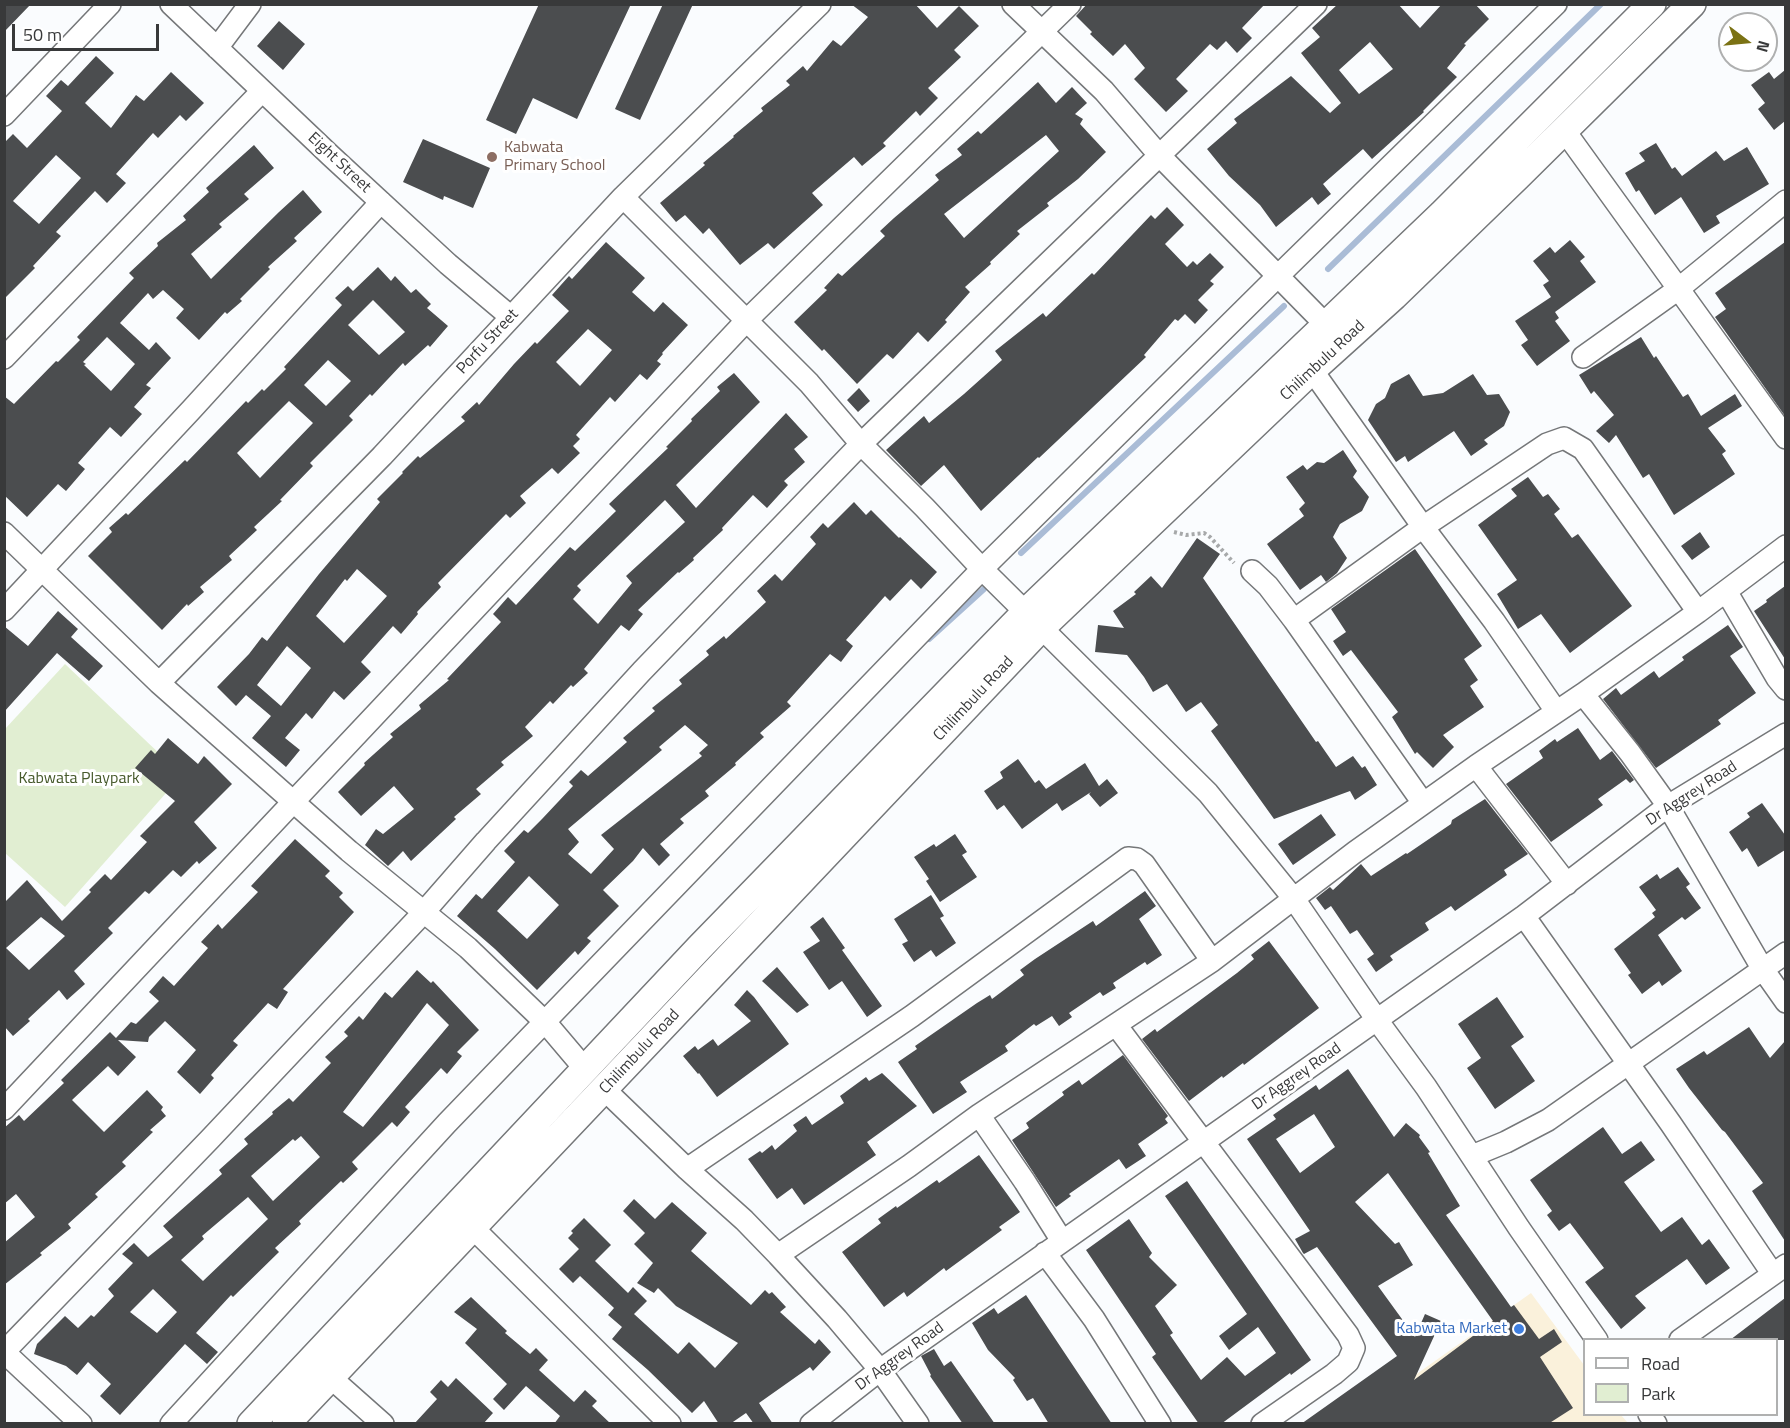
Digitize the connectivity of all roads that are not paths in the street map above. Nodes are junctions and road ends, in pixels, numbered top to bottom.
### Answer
1 (110, 4) edge
2 (171, 4) edge
3 (250, 4) edge
4 (820, 4) edge
5 (1014, 4) edge
6 (1070, 4) edge
7 (1316, 4) edge
8 (1556, 4) edge
9 (1692, 4) edge
10 (1643, 8) edge
11 (1043, 32) junction
12 (217, 48) junction
13 (262, 91) junction
14 (4, 115) edge
15 (1564, 130) junction
16 (1159, 155) junction
17 (623, 196) junction
18 (1785, 201) edge
19 (381, 202) junction
20 (1278, 276) junction
21 (1677, 290) junction
22 (511, 317) junction
23 (747, 320) junction
24 (1325, 324) junction
25 (1583, 357) dead end
26 (4, 358) edge
27 (1312, 370) junction
28 (1785, 438) edge
29 (861, 444) junction
30 (1423, 527) junction
31 (4, 533) edge
32 (1785, 546) edge
33 (982, 569) junction
34 (43, 570) junction
35 (1252, 571) road end
36 (1726, 591) junction
37 (4, 610) edge
38 (1698, 612) junction
39 (1034, 620) junction
40 (1294, 620) junction
41 (159, 683) junction
42 (1785, 689) edge
43 (1583, 694) junction
44 (1556, 711) junction
45 (1785, 734) edge
46 (1476, 766) junction
47 (293, 802) junction
48 (1423, 803) junction
49 (1668, 806) junction
50 (1567, 884) junction
51 (1294, 899) junction
52 (424, 912) junction
53 (1524, 916) junction
54 (1785, 953) edge
55 (1212, 961) junction
56 (1762, 968) junction
57 (1785, 1002) edge
58 (1377, 1020) junction
59 (546, 1023) junction
60 (1116, 1025) junction
61 (1628, 1064) junction
62 (585, 1069) junction
63 (604, 1089) junction
64 (4, 1109) edge
65 (979, 1115) junction
66 (1204, 1143) junction
67 (1472, 1156) junction
68 (687, 1169) junction
69 (473, 1228) junction
70 (1053, 1247) junction
71 (778, 1255) junction
72 (1778, 1269) edge
73 (1595, 1338) edge
74 (1683, 1338) edge
75 (4, 1352) edge
76 (880, 1370) junction
77 (330, 1377) junction
78 (81, 1424) edge
79 (171, 1424) edge
80 (251, 1424) edge
81 (286, 1424) edge
82 (382, 1424) edge
83 (670, 1424) edge
84 (811, 1424) edge
85 (918, 1424) edge
86 (1160, 1424) edge
87 (1262, 1424) edge

1 - 14 street
2 - 12 street, Eight Street
3 - 12 street
4 - 17 street, Porfu Street
5 - 11 street
6 - 11 street
7 - 16 street
8 - 20 street
9 - 15 main road, Chilimbulu Road
10 - 24 main road, Chilimbulu Road
11 - 16 street
11 - 23 street
12 - 13 street, Eight Street
13 - 19 street, Eight Street
13 - 26 street
15 - 21 street
15 - 27 main road, Chilimbulu Road
16 - 20 street
16 - 29 street
17 - 22 street, Porfu Street
17 - 23 street
18 - 21 street
19 - 22 street, Eight Street
19 - 34 street
20 - 24 street
20 - 33 street
21 - 25 street
21 - 28 street
22 - 41 street, Porfu Street
23 - 29 street
23 - 47 street
24 - 39 main road, Chilimbulu Road
27 - 30 street
27 - 39 main road, Chilimbulu Road
29 - 33 street
29 - 52 street
30 - 38 street
30 - 40 street
30 - 44 street
31 - 34 street
32 - 36 street
33 - 39 street
33 - 59 street
34 - 37 street
34 - 41 street
35 - 40 street
36 - 38 street
36 - 42 street
38 - 43 street
39 - 51 street
39 - 62 main road, Chilimbulu Road
39 - 63 main road, Chilimbulu Road
40 - 48 street
41 - 47 street
43 - 44 street
43 - 49 street
44 - 46 street
45 - 49 street, Dr Aggrey Road
46 - 48 street
46 - 50 street
47 - 52 street
47 - 64 street
48 - 51 street
49 - 50 street, Dr Aggrey Road
49 - 56 street
50 - 53 street, Dr Aggrey Road
51 - 55 street
51 - 58 street
52 - 59 street
52 - 75 street
53 - 58 street, Dr Aggrey Road
53 - 61 street
54 - 56 street
55 - 60 street
55 - 68 street
56 - 57 street
56 - 61 street
58 - 66 street, Dr Aggrey Road
58 - 67 street
59 - 62 street
59 - 79 street
60 - 65 street
60 - 66 street
61 - 67 street
61 - 72 street
62 - 80 main road, Chilimbulu Road
63 - 68 street
63 - 69 main road, Chilimbulu Road
65 - 70 street
65 - 71 street
66 - 70 street, Dr Aggrey Road
66 - 87 street
67 - 73 street
68 - 71 street
69 - 77 main road, Chilimbulu Road
69 - 83 street
70 - 76 street, Dr Aggrey Road
70 - 86 street
71 - 76 street
72 - 74 street
75 - 78 street
76 - 84 street, Dr Aggrey Road
76 - 85 street
77 - 81 main road, Chilimbulu Road
77 - 82 street

